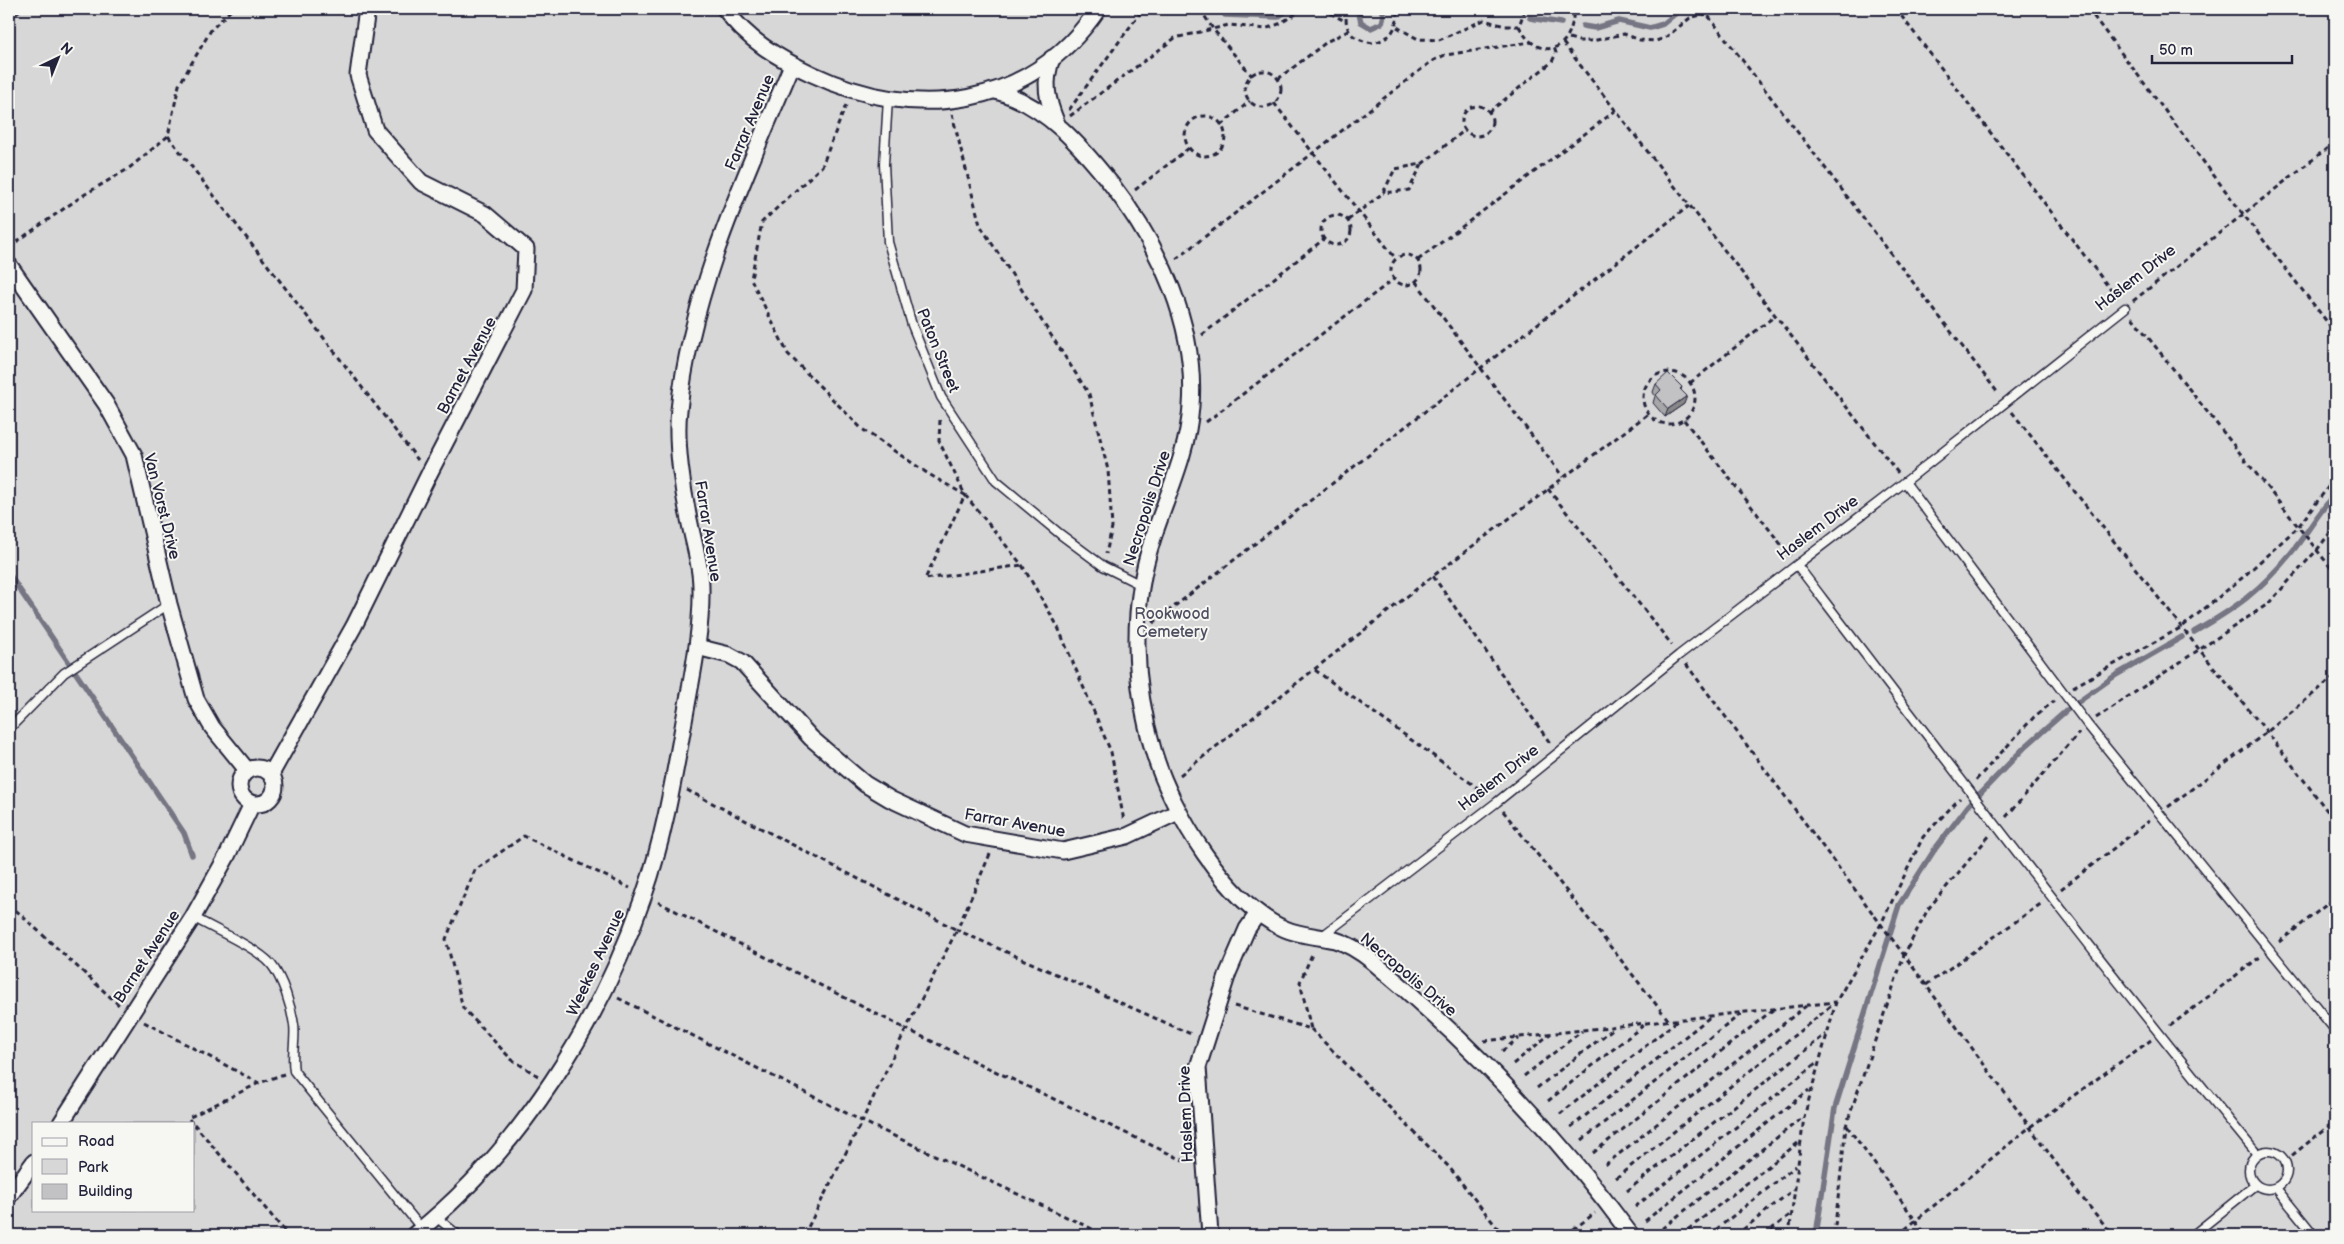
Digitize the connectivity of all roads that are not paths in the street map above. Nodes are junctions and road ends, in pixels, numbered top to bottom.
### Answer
1 (367, 9) edge
2 (725, 9) edge
3 (1098, 9) edge
4 (1052, 58) junction
5 (792, 65) junction
6 (996, 91) junction
7 (888, 99) junction
8 (1058, 126) junction
9 (9, 265) edge
10 (2125, 308) road end
11 (1905, 482) junction
12 (1797, 565) junction
13 (1141, 584) junction
14 (169, 604) junction
15 (697, 647) junction
16 (9, 729) edge
17 (248, 770) junction
18 (271, 774) junction
19 (252, 804) junction
20 (1178, 812) junction
21 (1258, 913) junction
22 (192, 917) junction
23 (1319, 938) junction
24 (2335, 1030) edge
25 (62, 1122) edge
26 (2258, 1154) junction
27 (32, 1165) edge
28 (2255, 1185) junction
29 (2276, 1188) junction
30 (9, 1196) edge
31 (436, 1218) junction
32 (418, 1232) edge
33 (458, 1235) edge
34 (1210, 1235) edge
35 (1631, 1235) edge
36 (2193, 1235) edge
37 (2314, 1235) edge

1 - 18 street, Barnet Avenue
2 - 5 street
3 - 4 street
4 - 6 street
4 - 8 street, Necropolis Drive
5 - 7 street
5 - 15 street, Farrar Avenue
6 - 7 street
6 - 8 street, Necropolis Drive
7 - 13 lane, Paton Street
8 - 13 street, Necropolis Drive
9 - 14 street, Van Vorst Drive
10 - 11 lane, Haslem Drive
11 - 12 lane, Haslem Drive
11 - 24 lane
12 - 23 lane, Haslem Drive
12 - 26 lane
13 - 20 street, Necropolis Drive
14 - 16 lane
14 - 17 street, Van Vorst Drive
15 - 20 street, Farrar Avenue
15 - 31 street, Weekes Avenue
17 - 18 street
17 - 19 street
18 - 19 street
19 - 22 street, Barnet Avenue
20 - 21 street, Necropolis Drive
21 - 23 street, Necropolis Drive
21 - 34 street, Haslem Drive
22 - 25 street, Barnet Avenue
22 - 32 lane
23 - 35 street, Necropolis Drive
26 - 28 lane
26 - 29 lane
27 - 30 street
28 - 29 lane
28 - 36 lane
29 - 37 lane
31 - 32 street, Weekes Avenue
31 - 33 lane

